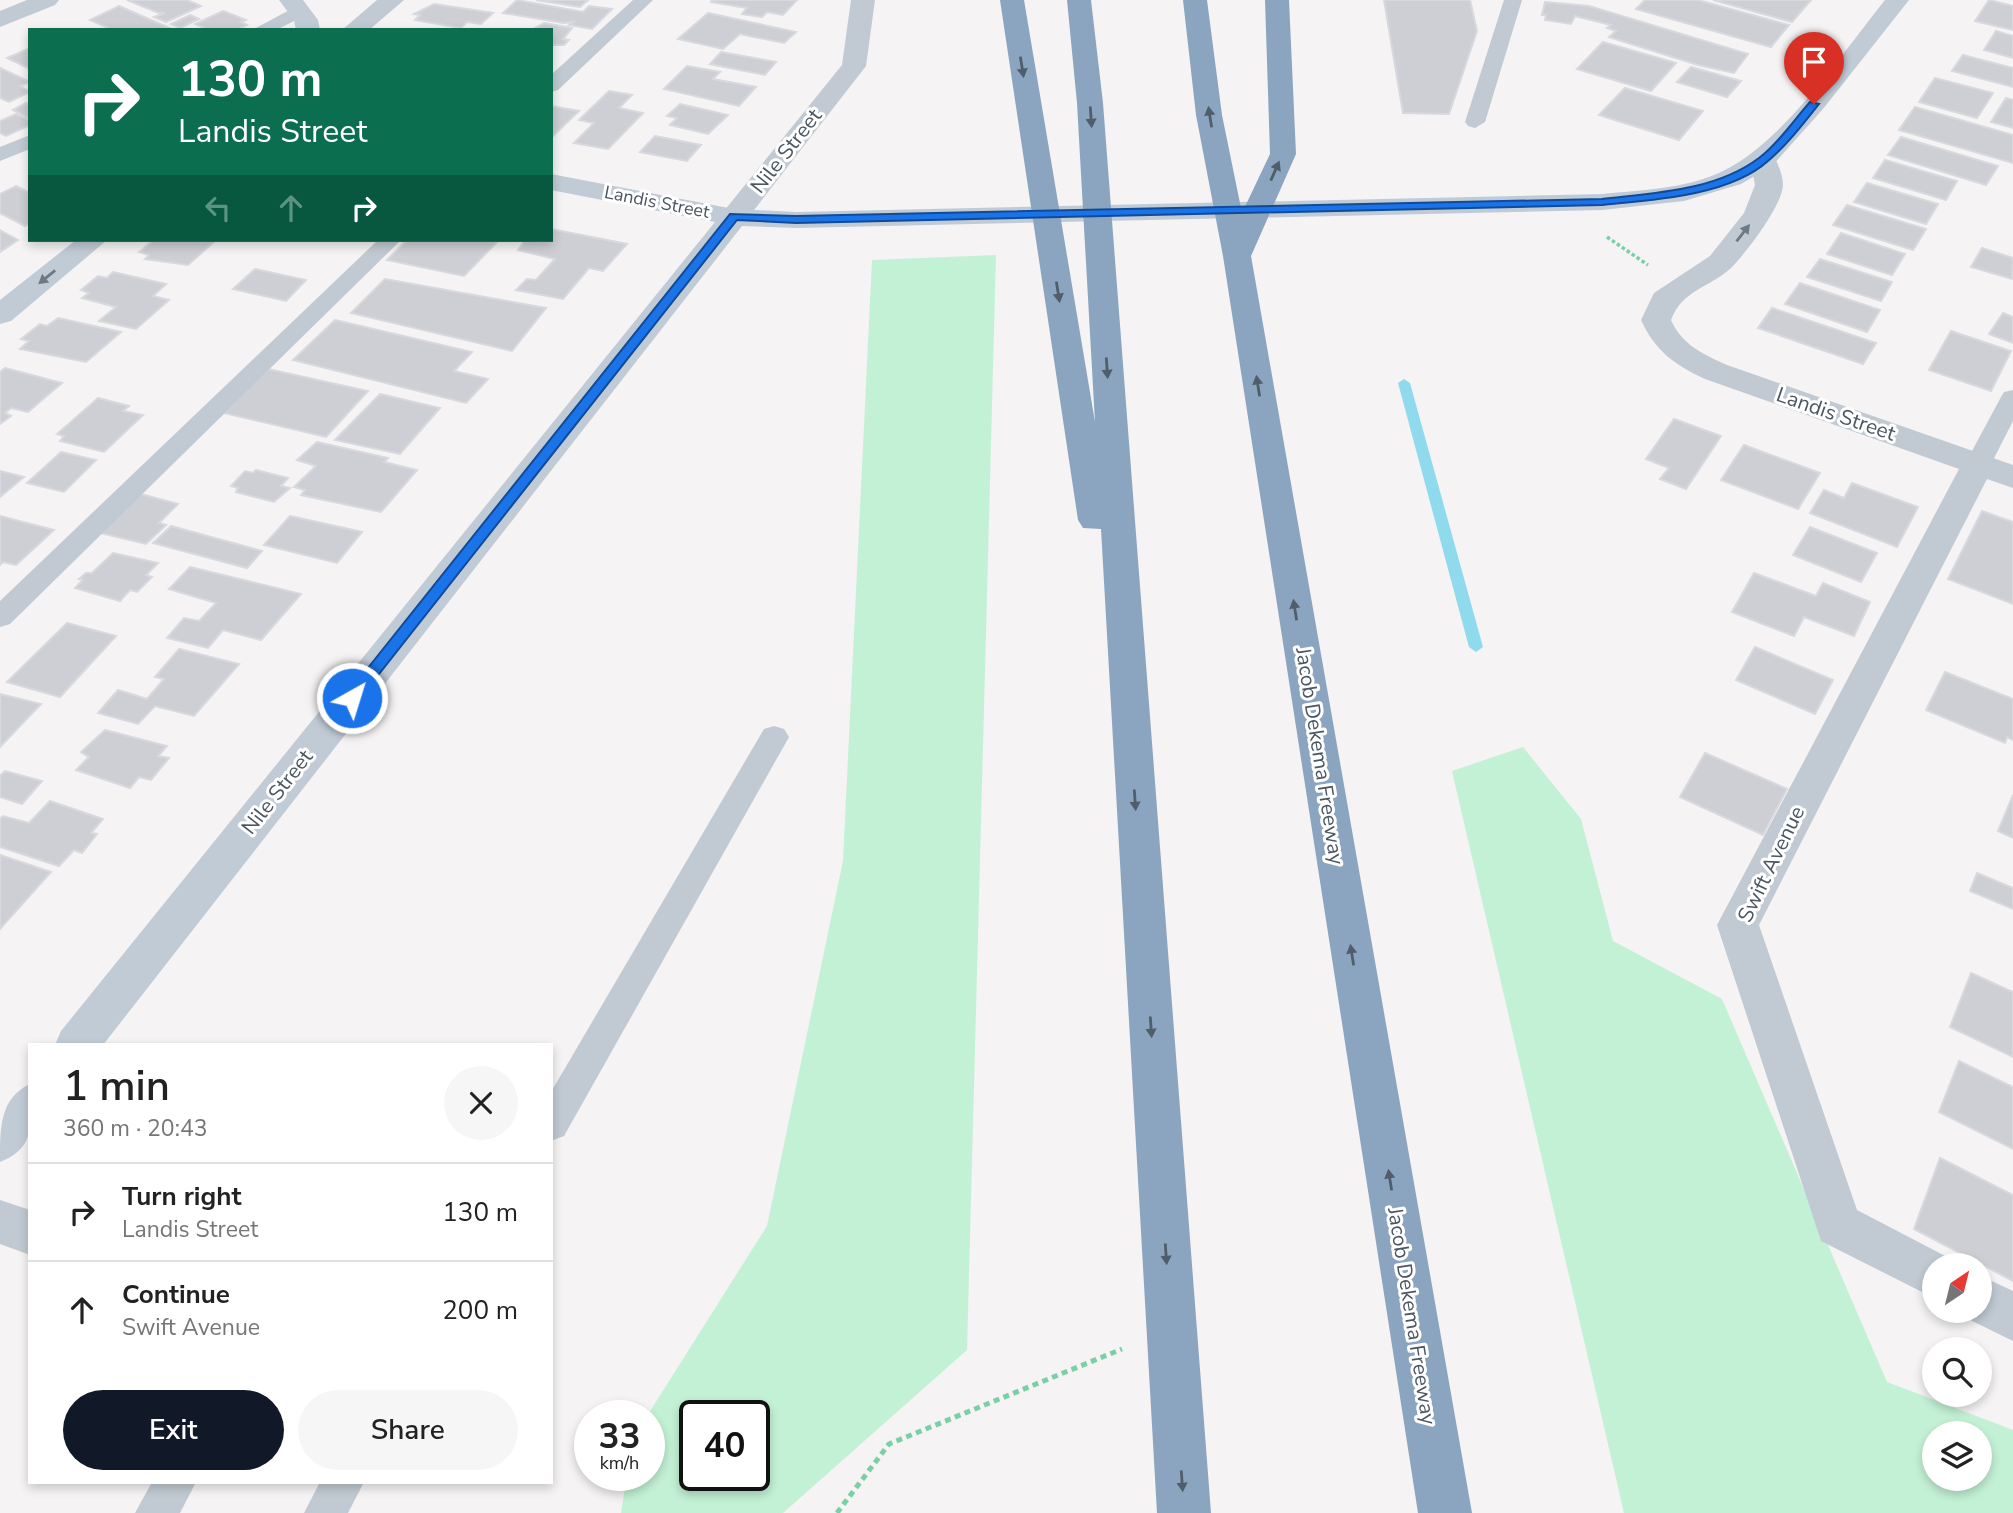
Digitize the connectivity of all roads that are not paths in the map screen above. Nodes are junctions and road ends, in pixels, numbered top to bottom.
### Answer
1 (47, 0) edge
2 (392, 0) edge
3 (644, 0) edge
4 (863, 0) edge
5 (1012, 0) edge
6 (1079, 0) edge
7 (1195, 0) edge
8 (1277, 0) edge
9 (1513, 0) edge
10 (1897, 0) edge
11 (300, 14) edge
12 (0, 20) edge
13 (266, 28) edge
14 (357, 28) edge
15 (553, 84) edge
16 (1475, 122) dead end
17 (28, 142) edge
18 (0, 155) edge
19 (1763, 160) junction
20 (553, 182) edge
21 (734, 217) junction
22 (91, 242) edge
23 (388, 242) edge
24 (1237, 256) junction
25 (0, 315) edge
26 (2013, 397) edge
27 (1995, 470) edge
28 (0, 617) edge
29 (1130, 732) junction
30 (774, 737) dead end
31 (79, 1043) edge
32 (28, 1106) edge
33 (553, 1122) edge
34 (0, 1141) edge
35 (0, 1222) edge
36 (28, 1232) edge
37 (1922, 1269) edge
38 (1992, 1306) edge
39 (2013, 1317) edge
40 (175, 1484) edge
41 (343, 1484) edge
42 (156, 1513) edge
43 (325, 1513) edge
44 (1184, 1513) edge
45 (1445, 1513) edge

1 - 12 street
2 - 14 street
3 - 15 lane
4 - 21 street, Nile Street
5 -> 29 highway
6 -> 29 highway
24 -> 7 highway, Jacob Dekema Freeway
24 -> 8 highway
9 - 16 lane
10 - 19 main road
11 - 13 lane
17 - 18 lane
19 - 21 main road, Landis Street
27 -> 19 street, Landis Street
20 - 21 main road, Landis Street
21 - 31 main road, Nile Street
22 -> 25 main road
23 - 28 lane
45 -> 24 highway, Jacob Dekema Freeway
26 - 27 lane
27 - 37 street, Swift Avenue
29 -> 44 highway
30 - 33 lane
32 - 34 main road
35 - 36 street
38 - 39 street
40 - 42 lane
41 - 43 lane

